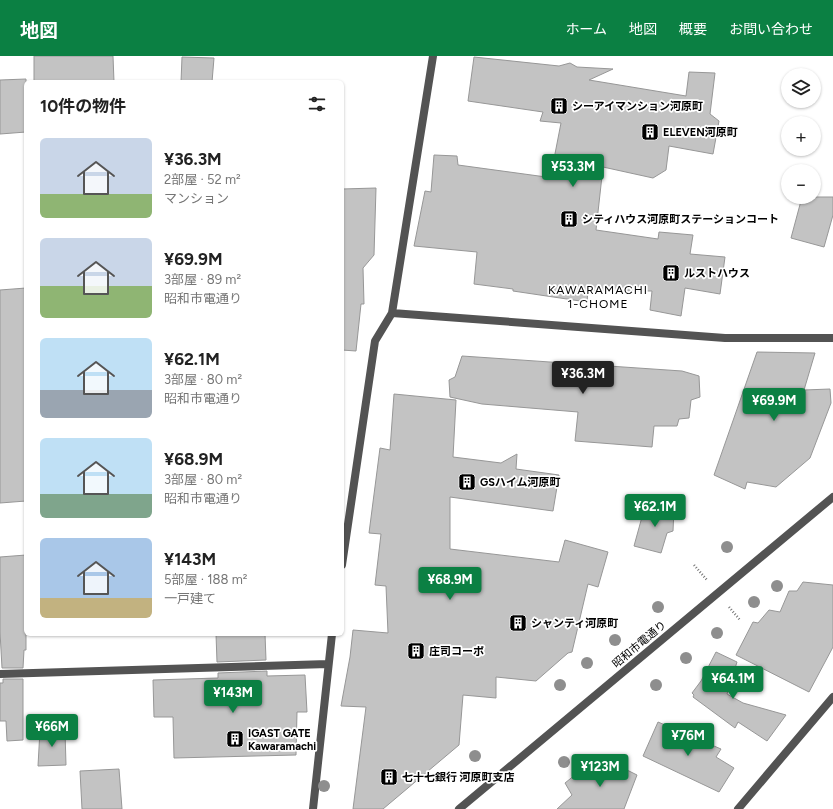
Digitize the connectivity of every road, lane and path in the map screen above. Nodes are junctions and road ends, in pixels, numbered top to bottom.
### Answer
1 (433, 56) edge
2 (392, 313) junction
3 (833, 338) edge
4 (833, 497) edge
5 (344, 551) edge
6 (332, 636) edge
7 (328, 664) junction
8 (0, 674) edge
9 (833, 697) edge
10 (313, 809) edge
11 (459, 809) edge
12 (738, 809) edge

1 - 2 street
2 - 3 street
2 - 5 street
4 - 11 street, 昭和市電通り
6 - 7 street
7 - 8 street
7 - 10 street
9 - 12 street

